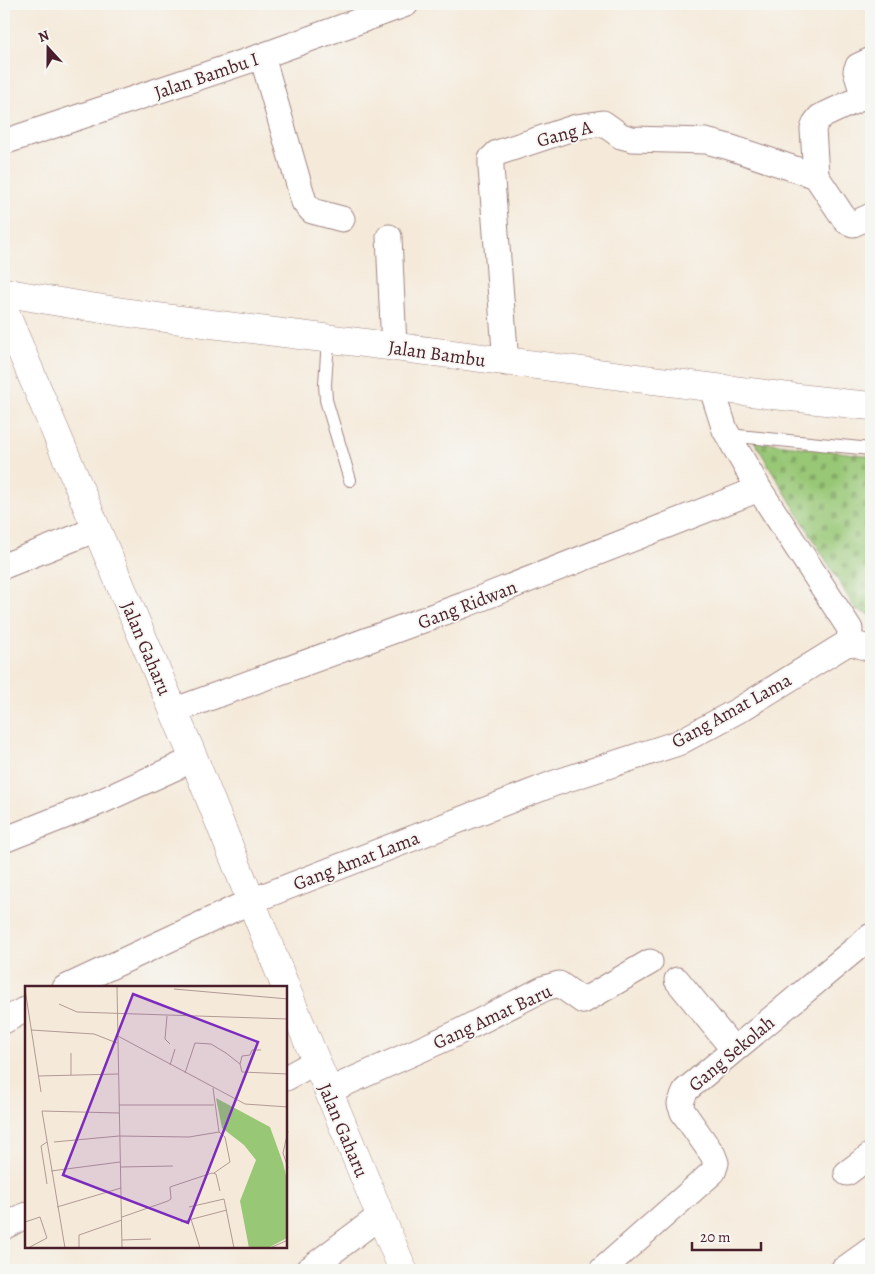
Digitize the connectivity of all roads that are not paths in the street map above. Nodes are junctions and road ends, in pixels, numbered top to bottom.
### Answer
1 (406, 4) edge
2 (262, 56) junction
3 (871, 60) edge
4 (4, 142) edge
5 (816, 176) junction
6 (871, 216) edge
7 (342, 219) dead end
8 (388, 237) dead end
9 (4, 292) edge
10 (4, 310) edge
11 (11, 339) edge
12 (328, 340) junction
13 (394, 347) junction
14 (506, 363) junction
15 (713, 395) junction
16 (871, 406) edge
17 (727, 432) junction
18 (871, 449) edge
19 (350, 480) dead end
20 (759, 489) junction
21 (97, 529) junction
22 (4, 566) edge
23 (860, 646) edge
24 (173, 711) junction
25 (194, 759) junction
26 (4, 840) edge
27 (251, 901) junction
28 (871, 936) edge
29 (650, 962) dead end
30 (677, 980) dead end
31 (69, 986) edge
32 (285, 986) edge
33 (288, 993) edge
34 (25, 1010) edge
35 (4, 1021) edge
36 (734, 1050) junction
37 (316, 1062) junction
38 (288, 1077) edge
39 (328, 1091) junction
40 (871, 1155) edge
41 (847, 1173) dead end
42 (25, 1216) edge
43 (380, 1216) junction
44 (4, 1227) edge
45 (871, 1250) edge
46 (308, 1270) edge
47 (404, 1270) edge
48 (602, 1270) edge
49 (843, 1270) edge

1 - 2 street, Jalan Bambu I
2 - 4 street, Jalan Bambu I
2 - 7 street
3 - 5 street
5 - 6 street
5 - 14 street, Gang A
8 - 13 street
9 - 12 main road, Jalan Bambu
10 - 11 main road, Jalan Gaharu
11 - 21 main road, Jalan Gaharu
12 - 13 main road, Jalan Bambu
12 - 19 lane
13 - 14 main road, Jalan Bambu
14 - 15 main road, Jalan Bambu
15 - 16 main road, Jalan Bambu
15 - 17 street, Gang Amat Lama
17 - 18 lane
17 - 20 street, Gang Amat Lama
20 - 23 street, Gang Amat Lama
20 - 24 street, Gang Ridwan
21 - 22 street
21 - 24 main road, Jalan Gaharu
23 - 27 street, Gang Amat Lama
24 - 25 main road, Jalan Gaharu
25 - 26 street
25 - 27 main road, Jalan Gaharu
27 - 31 street, Gang Amat Lama
27 - 32 main road, Jalan Gaharu
28 - 36 street, Gang Sekolah
29 - 39 street, Gang Amat Baru
30 - 36 street
33 - 37 main road, Jalan Gaharu
34 - 35 street
36 - 48 street, Gang Sekolah
37 - 38 street
37 - 39 main road, Jalan Gaharu
39 - 43 main road, Jalan Gaharu
40 - 41 street
42 - 44 street
43 - 46 street
43 - 47 main road, Jalan Gaharu
45 - 49 street

